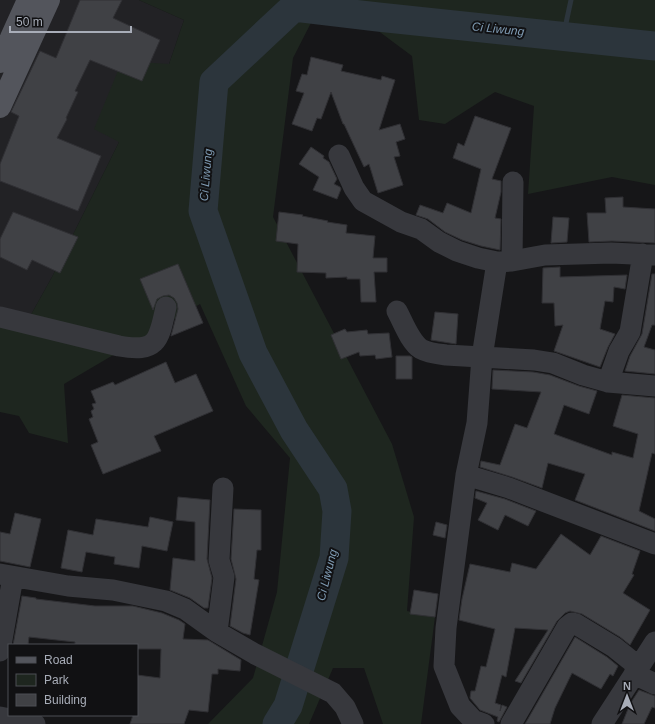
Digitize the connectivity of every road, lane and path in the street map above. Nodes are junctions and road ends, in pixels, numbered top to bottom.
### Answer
1 (28, 0) edge
2 (49, 0) edge
3 (0, 62) edge
4 (0, 107) edge
5 (339, 155) dead end
6 (513, 182) dead end
7 (649, 254) edge
8 (505, 262) junction
9 (166, 306) dead end
10 (397, 311) dead end
11 (0, 317) edge
12 (482, 357) junction
13 (608, 382) junction
14 (655, 386) edge
15 (466, 475) junction
16 (223, 488) dead end
17 (655, 544) edge
18 (7, 576) edge
19 (217, 632) junction
20 (655, 642) edge
21 (0, 651) edge
22 (636, 671) junction
23 (655, 684) edge
24 (0, 717) edge
25 (35, 724) edge
26 (353, 724) edge
27 (484, 724) edge
28 (511, 724) edge
29 (602, 724) edge

1 - 3 main road
2 - 4 main road
5 - 8 street
6 - 8 street
7 - 8 street
7 - 13 street
8 - 12 street
9 - 11 street
10 - 12 street
12 - 13 street
12 - 15 street
13 - 14 street
15 - 17 street
15 - 27 street
16 - 19 street
18 - 19 street
18 - 21 street
19 - 26 street
20 - 22 street
22 - 23 street
22 - 28 street
22 - 29 street
24 - 25 street

